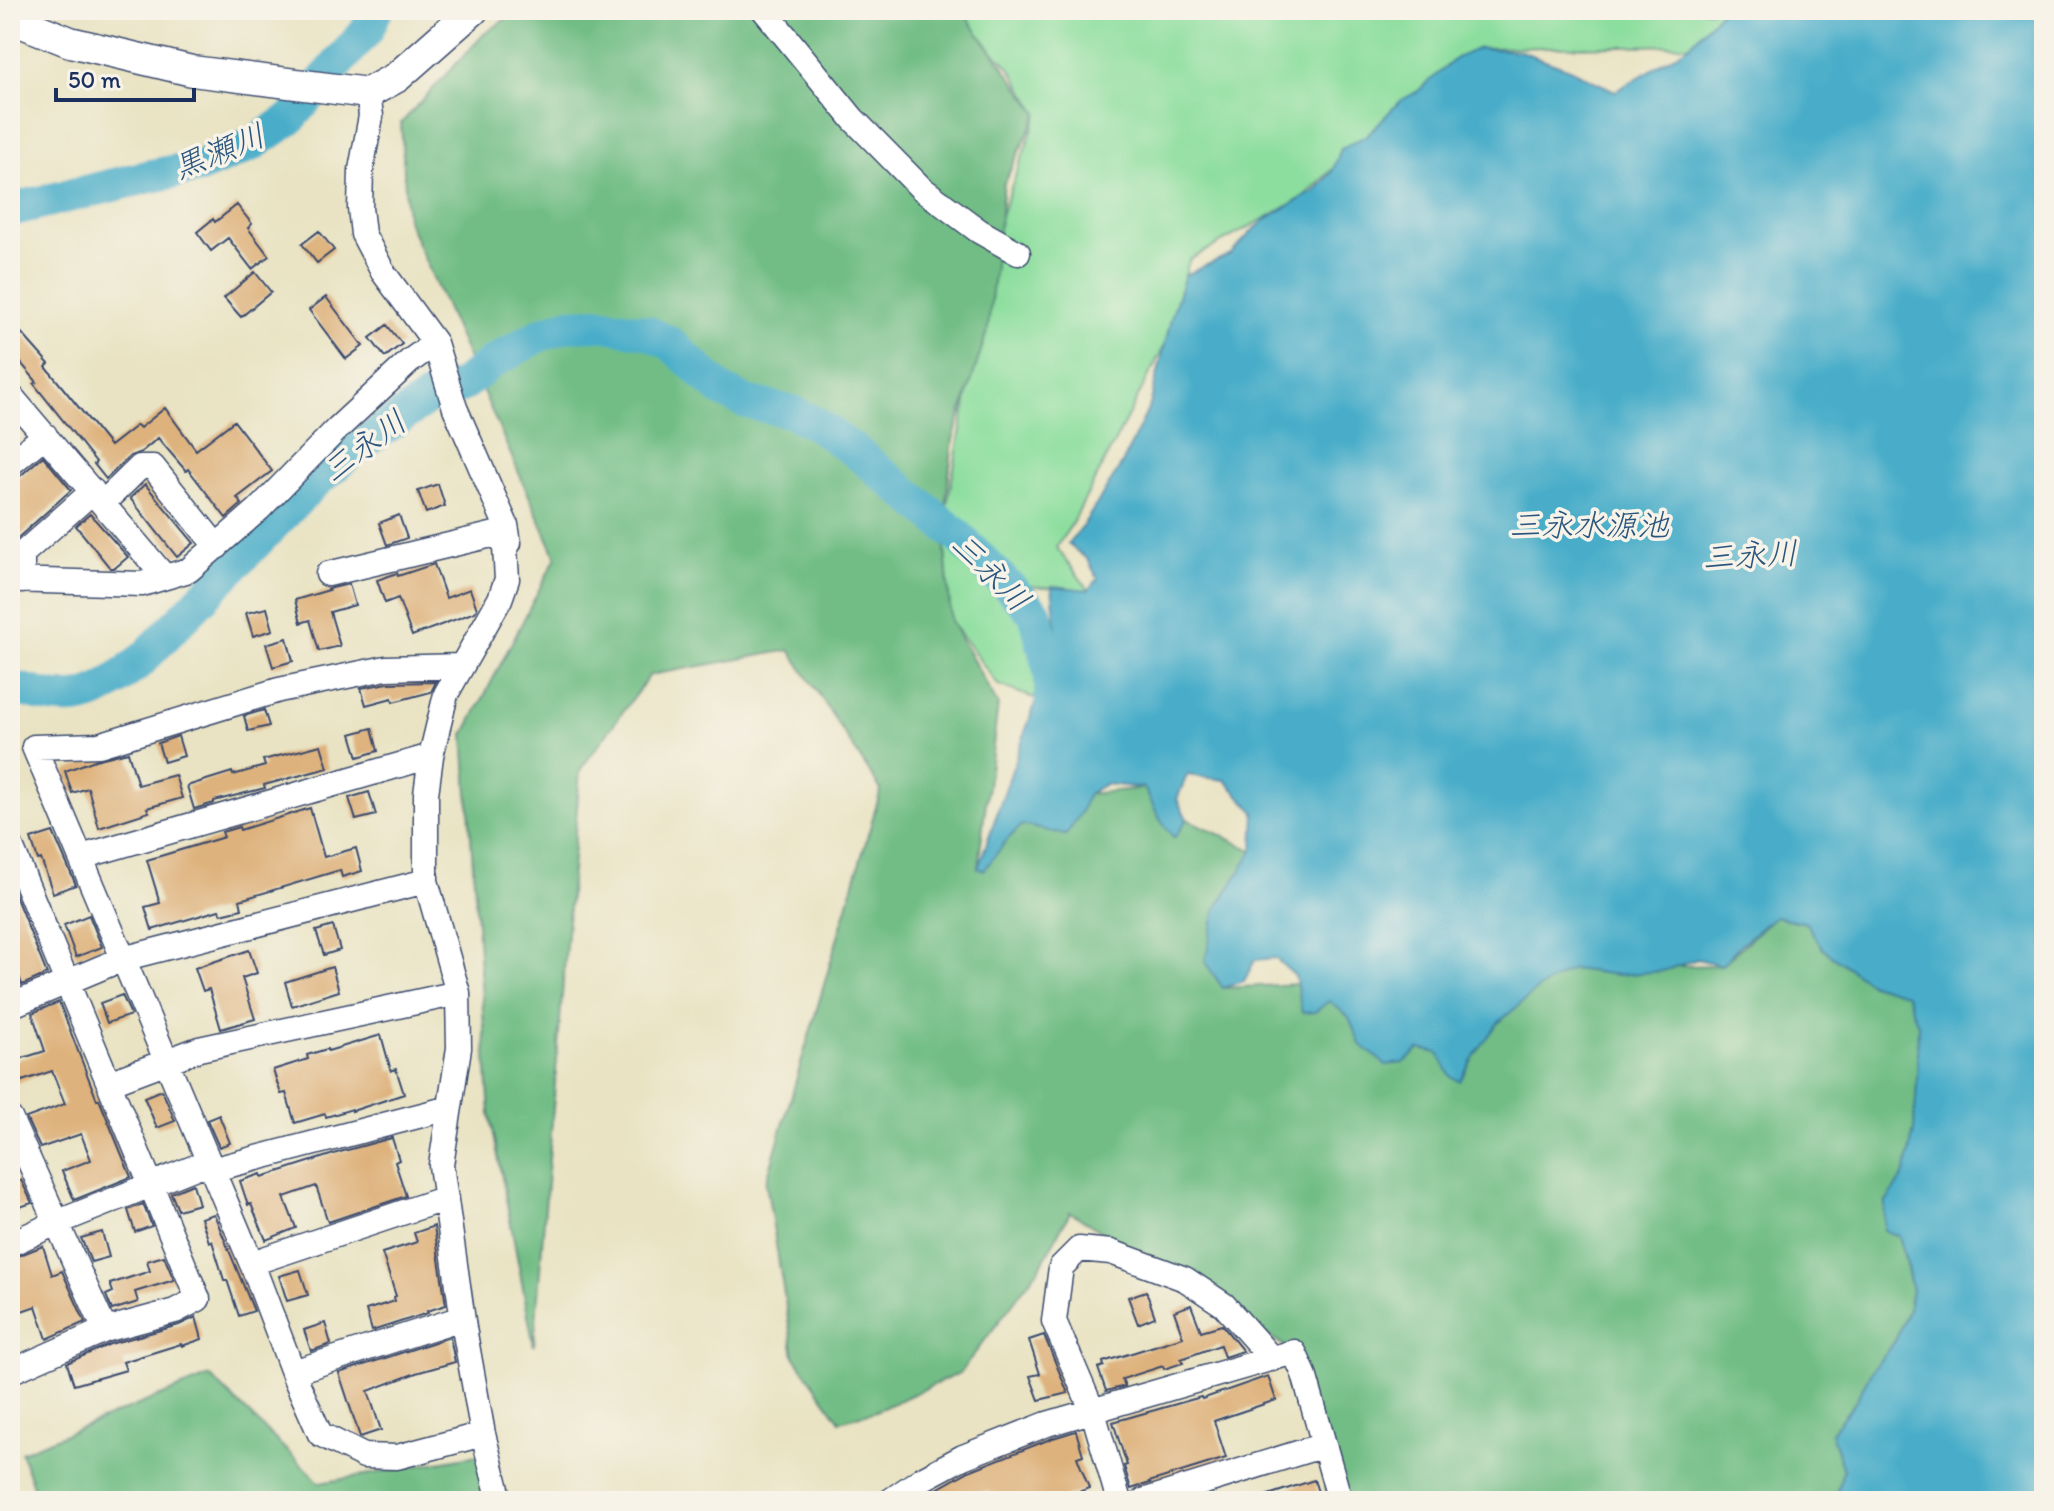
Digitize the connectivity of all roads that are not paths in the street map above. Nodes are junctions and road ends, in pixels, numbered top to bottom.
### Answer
1 (764, 10) edge
2 (463, 13) edge
3 (10, 18) edge
4 (362, 92) junction
5 (1018, 253) dead end
6 (435, 343) junction
7 (10, 395) edge
8 (45, 435) junction
9 (10, 464) edge
10 (98, 497) junction
11 (504, 532) junction
12 (217, 547) junction
13 (328, 574) dead end
14 (164, 576) junction
15 (16, 580) edge
16 (462, 666) junction
17 (431, 756) junction
18 (10, 844) edge
19 (81, 857) junction
20 (426, 881) junction
21 (122, 959) junction
22 (67, 981) junction
23 (458, 993) junction
24 (10, 1006) edge
25 (165, 1061) junction
26 (109, 1083) junction
27 (449, 1108) junction
28 (10, 1118) edge
29 (210, 1166) junction
30 (151, 1185) junction
31 (446, 1198) junction
32 (56, 1223) junction
33 (10, 1244) edge
34 (252, 1263) junction
35 (462, 1318) junction
36 (105, 1330) junction
37 (1272, 1359) junction
38 (10, 1372) edge
39 (293, 1372) junction
40 (1093, 1412) junction
41 (483, 1434) junction
42 (1324, 1445) junction
43 (500, 1501) edge
44 (890, 1501) edge
45 (1119, 1501) edge
46 (1143, 1501) edge
47 (1340, 1501) edge

1 - 5 street
2 - 4 main road
3 - 4 main road
4 - 6 street
6 - 11 street
6 - 12 street
7 - 8 street
8 - 9 street
8 - 10 street
10 - 12 street
10 - 14 street
10 - 15 street
11 - 13 street
11 - 16 street
12 - 14 street
14 - 15 street
16 - 17 street
16 - 19 street
17 - 19 street
17 - 20 street
18 - 22 street
19 - 21 street
20 - 21 street
20 - 23 street
21 - 22 street
21 - 25 street
22 - 24 street
22 - 26 street
23 - 25 street
23 - 27 street
25 - 26 street
25 - 29 street
26 - 30 street
27 - 29 street
27 - 31 street
28 - 32 street
29 - 30 street
29 - 34 street
30 - 32 street
30 - 36 street
31 - 34 street
31 - 35 street
32 - 33 street
32 - 36 street
34 - 39 street
35 - 39 street
35 - 41 street
36 - 38 street
37 - 40 street
37 - 40 street
37 - 42 street
39 - 41 street
40 - 44 street
40 - 45 street
41 - 43 street
42 - 46 street
42 - 47 street

